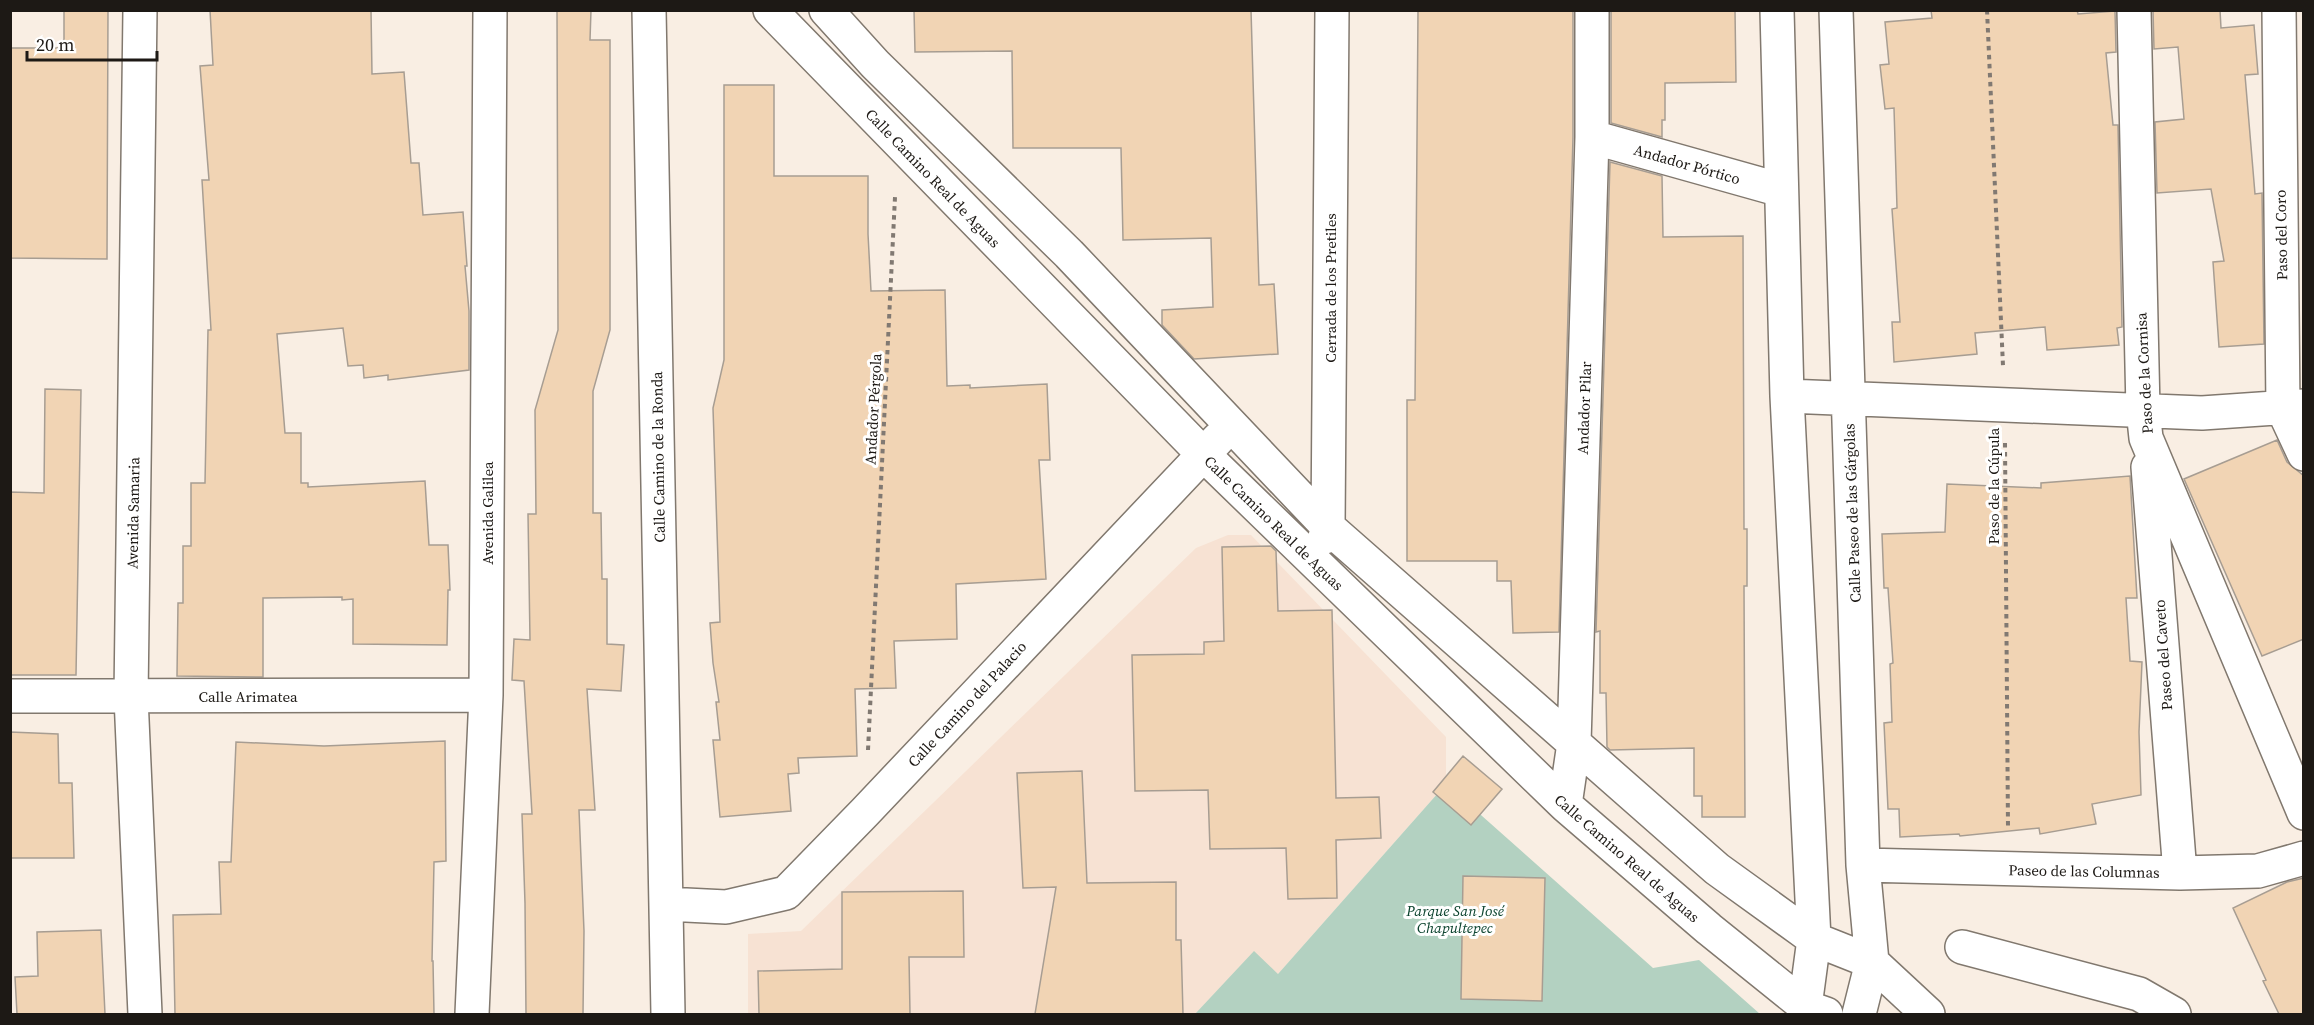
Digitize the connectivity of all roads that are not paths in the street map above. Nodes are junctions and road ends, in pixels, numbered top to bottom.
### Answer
1 (140, 10) edge
2 (490, 10) edge
3 (650, 10) edge
4 (770, 10) edge
5 (826, 10) edge
6 (1332, 10) edge
7 (1592, 10) edge
8 (1777, 10) edge
9 (1836, 10) edge
10 (2134, 10) edge
11 (2279, 10) edge
12 (1592, 137) junction
13 (1781, 190) junction
14 (1787, 396) junction
15 (1848, 399) junction
16 (2294, 408) edge
17 (2144, 424) junction
18 (1231, 425) junction
19 (1203, 454) junction
20 (2304, 454) edge
21 (1328, 527) junction
22 (1318, 565) junction
23 (486, 695) junction
24 (10, 696) edge
25 (131, 697) junction
26 (1574, 743) junction
27 (1565, 805) junction
28 (2304, 813) edge
29 (2304, 858) edge
30 (1863, 866) junction
31 (2180, 873) junction
32 (666, 903) junction
33 (1814, 939) junction
34 (1962, 947) dead end
35 (1872, 963) junction
36 (1812, 1012) edge
37 (145, 1014) edge
38 (472, 1014) edge
39 (668, 1014) edge
40 (1859, 1014) edge
41 (1928, 1014) edge
42 (2174, 1014) edge

1 - 25 street, Avenida Samaria
2 - 23 street, Avenida Galilea
3 - 32 street, Calle Camino de la Ronda
4 - 19 street, Calle Camino Real de Aguas
5 - 18 street
6 - 21 street, Cerrada de los Pretiles
7 - 12 street, Andador Pilar
8 - 13 street
9 - 15 street, Calle Paseo de las Gárgolas
10 - 17 street, Paso de la Cornisa
11 - 16 street, Paso del Coro
12 - 13 street, Andador Pórtico
12 - 26 street, Andador Pilar
13 - 14 street
14 - 15 street
14 - 33 street
15 - 17 street
15 - 30 street, Calle Paseo de las Gárgolas
16 - 17 street
16 - 20 street, Paso del Coro
17 - 28 street, Paso de la Cornisa
17 - 31 street, Paseo del Caveto
18 - 19 street, Calle Camino del Palacio
18 - 21 street
19 - 22 street, Calle Camino Real de Aguas
19 - 32 street, Calle Camino del Palacio
21 - 22 street, Cerrada de los Pretiles
21 - 26 street
22 - 27 street, Calle Camino Real de Aguas
23 - 25 street, Calle Arimatea
23 - 38 street, Avenida Galilea
24 - 25 street, Calle Arimatea
25 - 37 street, Avenida Samaria
26 - 27 street, Andador Pilar
26 - 33 street
27 - 36 street, Calle Camino Real de Aguas
29 - 31 street, Paseo de las Columnas
30 - 31 street, Paseo de las Columnas
30 - 35 street, Calle Paseo de las Gárgolas
32 - 39 street, Calle Camino de la Ronda
33 - 35 street
33 - 36 street
34 - 42 street
35 - 40 street, Calle Paseo de las Gárgolas
35 - 41 street

